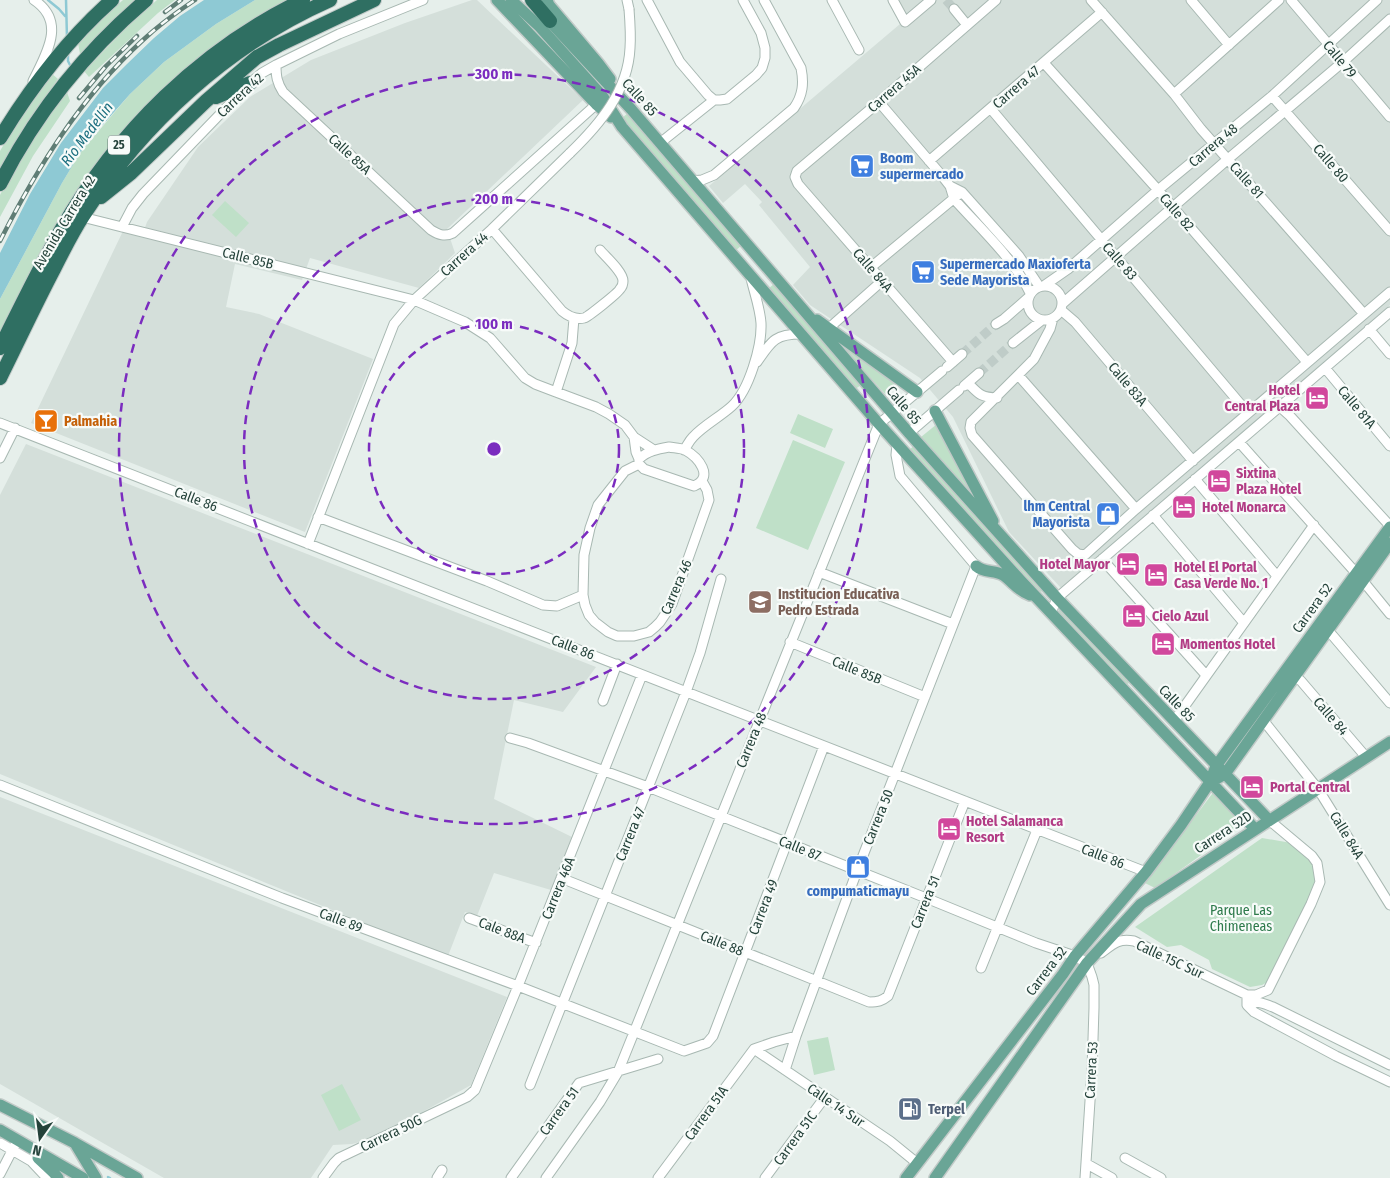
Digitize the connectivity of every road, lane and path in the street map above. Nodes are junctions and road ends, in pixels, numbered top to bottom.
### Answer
1 (34, 0) edge
2 (112, 0) edge
3 (146, 0) edge
4 (303, 0) edge
5 (330, 0) edge
6 (374, 0) edge
7 (423, 0) edge
8 (497, 0) edge
9 (527, 0) edge
10 (532, 0) edge
11 (647, 0) edge
12 (743, 0) edge
13 (764, 0) edge
14 (832, 0) edge
15 (893, 0) edge
16 (931, 0) edge
17 (996, 0) edge
18 (1091, 0) edge
19 (1191, 0) edge
20 (1279, 0) edge
21 (1291, 0) edge
22 (1377, 0) edge
23 (547, 2) edge
24 (507, 3) edge
25 (628, 4) edge
26 (104, 6) edge
27 (954, 9) tunnel mouth
28 (1102, 12) junction
29 (1390, 19) edge
30 (550, 21) junction
31 (967, 25) junction
32 (1329, 45) junction
33 (1229, 46) junction
34 (859, 50) dead end
35 (1044, 62) junction
36 (1344, 62) junction
37 (276, 65) junction
38 (588, 72) junction
39 (250, 83) junction
40 (1174, 94) junction
41 (1272, 96) junction
42 (714, 100) junction
43 (206, 101) junction
44 (600, 101) junction
45 (879, 102) junction
46 (22, 103) junction
47 (631, 109) junction
48 (991, 109) junction
49 (1285, 112) junction
50 (1390, 117) edge
51 (0, 138) edge
52 (660, 143) junction
53 (1215, 144) junction
54 (1228, 159) junction
55 (930, 161) junction
56 (796, 177) joint
57 (692, 181) junction
58 (0, 184) edge
59 (950, 186) junction
60 (1158, 190) junction
61 (962, 192) junction
62 (954, 198) junction
63 (1173, 208) junction
64 (85, 212) junction
65 (122, 227) junction
66 (492, 229) junction
67 (1390, 230) edge
68 (438, 234) joint
69 (1102, 239) junction
70 (600, 250) dead end
71 (753, 252) junction
72 (1116, 256) junction
73 (740, 264) junction
74 (870, 268) junction
75 (751, 276) junction
76 (882, 281) junction
77 (1042, 286) junction
78 (1390, 292) edge
79 (1029, 296) junction
80 (414, 300) junction
81 (1062, 307) junction
82 (801, 308) junction
83 (1390, 312) edge
84 (1364, 314) junction
85 (574, 318) junction
86 (1053, 318) junction
87 (1042, 320) junction
88 (996, 324) tunnel mouth
89 (829, 328) junction
90 (1370, 329) junction
91 (801, 334) junction
92 (1013, 343) tunnel mouth
93 (0, 348) edge
94 (962, 354) tunnel mouth
95 (1390, 354) edge
96 (1307, 362) junction
97 (754, 366) junction
98 (947, 367) junction
99 (1325, 368) junction
100 (979, 373) tunnel mouth
101 (1019, 376) junction
102 (0, 378) edge
103 (964, 386) junction
104 (556, 392) junction
105 (917, 392) junction
106 (996, 398) junction
107 (1280, 407) junction
108 (935, 411) junction
109 (892, 413) junction
110 (1248, 413) junction
111 (0, 423) edge
112 (878, 424) junction
113 (15, 428) junction
114 (909, 433) junction
115 (634, 437) junction
116 (1239, 442) junction
117 (897, 444) junction
118 (1390, 446) edge
119 (654, 450) junction
120 (684, 450) junction
121 (0, 458) edge
122 (639, 461) junction
123 (1193, 461) junction
124 (1195, 479) junction
125 (702, 481) junction
126 (1136, 509) junction
127 (1153, 515) junction
128 (318, 518) junction
129 (1314, 524) junction
130 (1390, 526) edge
131 (1001, 536) junction
132 (1390, 543) edge
133 (308, 544) junction
134 (1102, 559) junction
135 (976, 566) junction
136 (819, 572) junction
137 (1277, 576) junction
138 (1359, 577) junction
139 (721, 579) dead end
140 (583, 595) junction
141 (1035, 596) junction
142 (1057, 598) junction
143 (1051, 613) junction
144 (1390, 614) edge
145 (1244, 623) junction
146 (953, 624) junction
147 (1327, 630) junction
148 (790, 642) junction
149 (617, 664) junction
150 (642, 675) junction
151 (1206, 675) junction
152 (1294, 676) junction
153 (686, 692) junction
154 (925, 697) junction
155 (604, 701) dead end
156 (1390, 703) edge
157 (759, 720) junction
158 (1263, 720) junction
159 (1174, 721) junction
160 (510, 738) dead end
161 (1390, 742) edge
162 (824, 746) junction
163 (1366, 757) junction
164 (1216, 766) junction
165 (604, 771) junction
166 (895, 774) junction
167 (1225, 774) junction
168 (1210, 782) junction
169 (0, 785) edge
170 (648, 787) junction
171 (1318, 789) junction
172 (965, 801) junction
173 (720, 816) junction
174 (1269, 820) junction
175 (1255, 829) junction
176 (1037, 830) junction
177 (787, 842) junction
178 (857, 870) junction
179 (1146, 872) junction
180 (561, 878) junction
181 (605, 896) junction
182 (926, 898) junction
183 (1389, 900) edge
184 (469, 918) dead end
185 (676, 925) junction
186 (997, 928) junction
187 (536, 943) junction
188 (745, 952) junction
189 (1075, 956) junction
190 (1087, 963) junction
191 (981, 968) dead end
192 (816, 981) junction
193 (518, 986) junction
194 (1268, 990) junction
195 (1247, 1000) junction
196 (883, 1001) joint
197 (562, 1003) junction
198 (1273, 1007) junction
199 (637, 1030) junction
200 (796, 1036) junction
201 (754, 1049) junction
202 (684, 1051) joint
203 (658, 1059) dead end
204 (1390, 1065) edge
205 (785, 1070) junction
206 (618, 1072) junction
207 (1390, 1082) edge
208 (530, 1085) dead end
209 (467, 1097) joint
210 (825, 1097) junction
211 (0, 1105) edge
212 (0, 1130) edge
213 (0, 1143) edge
214 (75, 1143) junction
215 (16, 1145) junction
216 (1125, 1158) dead end
217 (917, 1163) junction
218 (1086, 1164) junction
219 (0, 1174) edge
220 (47, 1178) edge
221 (58, 1178) edge
222 (83, 1178) edge
223 (96, 1178) edge
224 (137, 1178) edge
225 (323, 1178) edge
226 (511, 1178) edge
227 (546, 1178) edge
228 (658, 1178) edge
229 (765, 1178) edge
230 (906, 1178) edge
231 (935, 1178) edge
232 (1085, 1178) edge
233 (1112, 1178) edge
234 (1162, 1178) edge

1 - 46 street
2 - 26 highway
3 - 58 highway
4 - 93 highway, Avenida Carrera 42 / 25
5 - 64 highway, Avenida Carrera 42 / 25
6 - 43 highway
7 - 37 street, Carrera 42
8 - 24 main road
9 - 30 main road, Calle 85
10 - 30 highway
11 - 42 street
12 - 42 street
13 - 57 street
14 - 34 street
15 - 16 street
17 - 31 street, Carrera 45A
18 - 28 street, Calle 81
19 - 33 street
20 - 33 street
21 - 32 street, Calle 79
22 - 32 street, Carrera 48
23 - 47 main road
24 - 38 main road, Calle 85
24 - 44 main road
25 - 66 street, Carrera 44, bridge
26 - 46 highway
27 - 31 street
28 - 35 street, Carrera 47
28 - 40 street, Calle 81
29 - 36 street, Carrera 48
30 - 38 main road, Calle 85
31 - 45 street, Carrera 45A
32 - 36 street, Calle 79
32 - 41 street, Carrera 48
33 - 40 street
35 - 48 street, Carrera 47
35 - 60 street, Calle 82
36 - 49 street, Carrera 48
36 - 50 street, Calle 79
37 - 39 street, Carrera 42
37 - 68 street, Calle 85A
38 - 44 main road, Calle 85
38 - 47 main road, Calle 85
39 - 43 highway
39 - 65 street, Carrera 42
40 - 53 street, Calle 81
41 - 49 street, Calle 80
41 - 53 street, Carrera 48
42 - 52 street
43 - 64 highway
44 - 68 street, Carrera 44
44 - 73 main road
45 - 55 street
45 - 56 street, Carrera 45A
46 - 51 highway
47 - 52 main road, Calle 85
48 - 55 street, Carrera 47
48 - 69 street, Calle 83
49 - 54 street, Carrera 48
49 - 67 street, Calle 80
52 - 57 main road, Calle 85
53 - 54 street, Calle 81
53 - 60 street, Carrera 48
54 - 63 street, Carrera 48
54 - 84 street, Calle 81
55 - 59 street
56 - 74 street, Calle 84A
57 - 71 main road, Calle 85
59 - 61 street
59 - 62 street
60 - 63 street, Calle 82
60 - 69 street, Carrera 48
61 - 62 street
61 - 77 street
62 - 74 street
62 - 79 street
63 - 72 street, Carrera 48
63 - 96 street, Calle 82
64 - 65 street, Calle 85B
64 - 102 highway, Avenida Carrera 42 / 25
65 - 80 street, Calle 85B
66 - 80 street, Carrera 44
66 - 85 street
69 - 72 street, Calle 83
69 - 77 street, Carrera 48
70 - 85 street
71 - 73 main road
71 - 82 main road, Calle 85
72 - 81 street, Carrera 48
72 - 110 street, Calle 83
73 - 75 main road
74 - 76 street, Calle 84A
75 - 91 main road
75 - 97 street
76 - 89 street
76 - 98 street, Calle 84A
77 - 79 street
77 - 81 street
78 - 84 street
79 - 87 street
79 - 88 street
80 - 104 street, Calle 85B
80 - 128 street, Carrera 44
81 - 86 street
81 - 123 street, Calle 83A
82 - 89 main road
82 - 109 main road, Calle 85
83 - 90 street
84 - 96 street
85 - 104 street
86 - 87 street
86 - 101 street
87 - 92 street
89 - 105 main road
90 - 95 street
90 - 99 street
91 - 97 street
91 - 112 main road
94 - 98 street
96 - 110 street
97 - 120 street
98 - 105 street
99 - 107 street
99 - 118 street, Calle 81A
100 - 103 street
101 - 106 street
101 - 126 street
103 - 106 street
103 - 108 street
104 - 115 street
105 - 109 street
106 - 126 street
107 - 116 street
107 - 130 street
108 - 114 street
108 - 131 main road
109 - 112 street
109 - 114 main road, Calle 85
110 - 123 street
111 - 113 street, Calle 86
112 - 114 main road
112 - 117 main road
112 - 136 street, Carrera 48
113 - 121 street
113 - 133 street, Calle 86
114 - 131 main road, Calle 85
115 - 119 street
115 - 122 street
116 - 124 street
116 - 129 street
117 - 135 street
117 - 141 main road
119 - 120 street
119 - 122 street, Carrera 46
120 - 125 street, Carrera 46
122 - 125 street
122 - 140 street, Carrera 46
123 - 126 street
124 - 127 street
124 - 137 street
125 - 140 street, Carrera 46
127 - 134 street
127 - 145 street
128 - 133 street, Carrera 44
128 - 140 street
129 - 137 street
129 - 138 street
130 - 138 main road, Carrera 52
131 - 142 main road, Calle 85
132 - 138 main road, Carrera 52
133 - 149 street, Calle 86
134 - 142 street
134 - 151 street
135 - 141 main road
135 - 146 street, Carrera 50
136 - 146 street
136 - 148 street, Carrera 48
137 - 145 street
138 - 144 street
138 - 147 main road, Carrera 52
138 - 164 main road, Carrera 52
139 - 153 street, Carrera 47
141 - 142 main road
141 - 143 main road
142 - 143 street
142 - 159 main road, Calle 85
143 - 168 main road
145 - 151 street
146 - 154 street, Carrera 50
147 - 152 main road, Carrera 52
147 - 156 street
148 - 154 street, Calle 85B
148 - 157 street, Carrera 48
149 - 150 street, Calle 86
149 - 155 street
150 - 153 street, Calle 86
150 - 165 street, Carrera 46A
151 - 159 street
152 - 158 main road, Carrera 52
152 - 163 street, Calle 84
153 - 157 street, Calle 86
153 - 170 street, Carrera 47
154 - 166 street, Carrera 50
157 - 162 street, Calle 86
157 - 173 street, Carrera 48
158 - 167 main road, Carrera 52
158 - 171 street, Calle 84A
159 - 164 main road, Calle 85
160 - 165 street, Calle 87
161 - 163 main road, Carrera 52D
162 - 166 street, Calle 86
162 - 177 street, Carrera 49
163 - 171 main road, Carrera 52D
164 - 167 main road, Calle 85
164 - 168 main road, Carrera 52
165 - 170 street, Calle 87
165 - 180 street, Carrera 46A
166 - 172 street, Calle 86
166 - 178 street, Carrera 50
167 - 168 main road, Carrera 52
167 - 174 main road, Calle 85
168 - 175 main road
168 - 179 main road, Carrera 52
169 - 193 street, Calle 89
170 - 173 street, Calle 87
170 - 181 street, Carrera 47
171 - 174 main road, Carrera 52D
171 - 183 street, Calle 84A
172 - 176 street, Calle 86
172 - 182 street, Carrera 51
173 - 177 street, Calle 87
173 - 185 street, Carrera 48
174 - 175 main road, Carrera 52D
174 - 194 street
175 - 190 main road, Carrera 52D
176 - 179 street, Calle 86
176 - 186 street
177 - 178 street, Calle 87
177 - 188 street, Carrera 49
178 - 182 street, Calle 87
178 - 192 street, Carrera 50
179 - 189 main road, Carrera 52
180 - 181 street, Calle 88
180 - 187 street, Carrera 46A
181 - 185 street, Calle 88
181 - 197 street, Carrera 47
182 - 186 street, Calle 87
182 - 196 street, Carrera 51
184 - 187 street, Cale 88A
185 - 188 street, Calle 88
185 - 199 street, Carrera 48
186 - 189 street, Calle 87
186 - 191 street
187 - 193 street, Carrera 46A
188 - 192 street, Calle 88
188 - 202 street, Carrera 49
189 - 190 street, Calle 87
189 - 217 main road, Carrera 52
190 - 195 street, Calle 15C Sur
190 - 218 street, Carrera 53
190 - 231 main road, Carrera 52
192 - 196 street, Calle 88
192 - 200 street, Carrera 50
193 - 197 street, Calle 89
193 - 209 street, Carrera 46A
194 - 195 street
194 - 198 street
195 - 198 street, Calle 15C Sur
195 - 207 street, Calle 15C Sur
197 - 199 street, Calle 89
197 - 208 street, Carrera 47
198 - 204 street, Calle 15C Sur
199 - 202 street, Calle 89
199 - 206 street, Carrera 48
200 - 201 street
200 - 205 street, Carrera 50
201 - 205 street, Calle 14 Sur
201 - 228 street, Carrera 51A
203 - 206 street
205 - 210 street, Calle 14 Sur
206 - 226 street, Carrera 51
206 - 227 street, Carrera 51
209 - 225 street, Carrera 50G
210 - 217 street, Calle 14 Sur
210 - 229 street, Carrera 51C
211 - 214 main road
212 - 215 main road
213 - 215 street
214 - 223 main road
214 - 224 main road
215 - 219 street
215 - 220 street
215 - 221 main road
215 - 222 main road
216 - 234 street
217 - 230 main road, Carrera 52
218 - 232 street, Carrera 53
218 - 233 street

